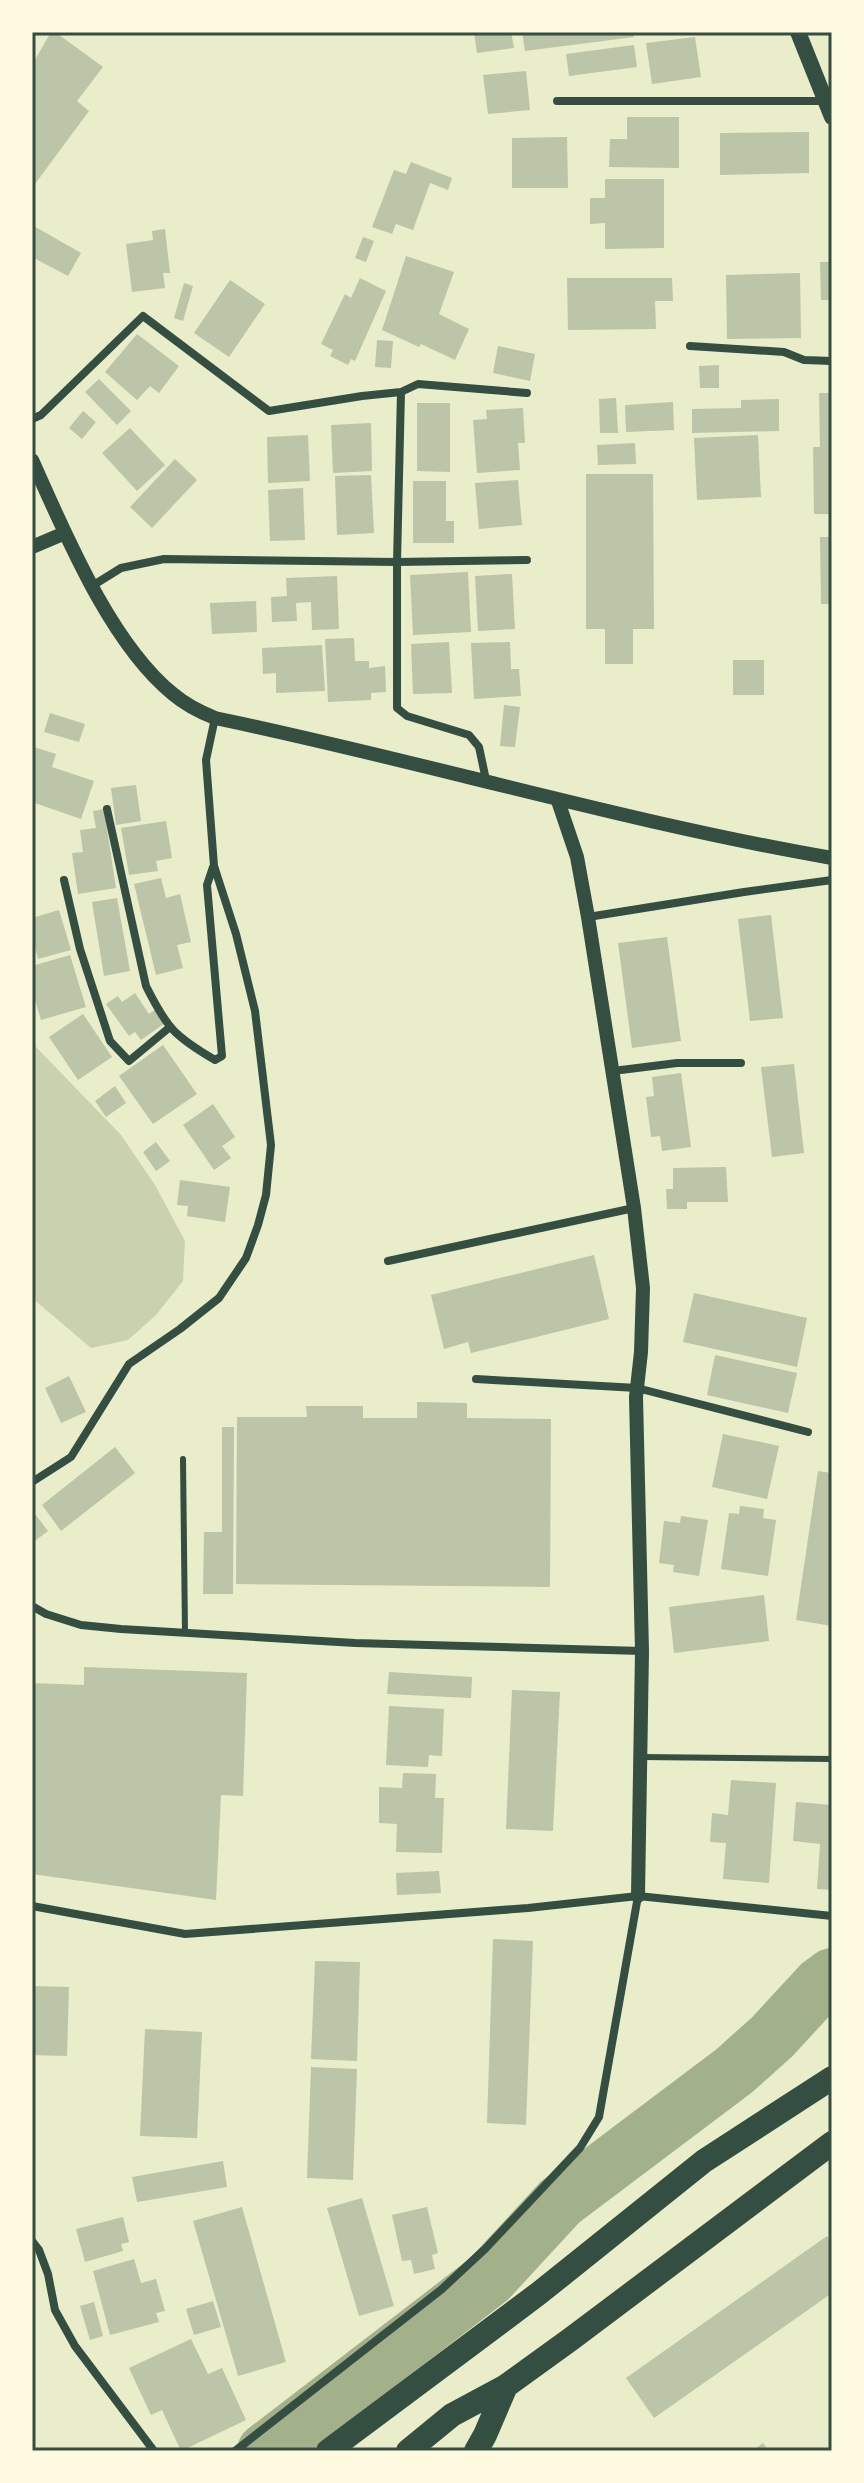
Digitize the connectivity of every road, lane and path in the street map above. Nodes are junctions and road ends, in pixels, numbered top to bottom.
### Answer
1 (798, 32) edge
2 (557, 101) dead end
3 (830, 106) edge
4 (690, 346) dead end
5 (832, 361) edge
6 (401, 392) junction
7 (527, 393) dead end
8 (32, 419) edge
9 (32, 460) edge
10 (65, 533) junction
11 (32, 547) edge
12 (527, 560) dead end
13 (397, 562) junction
14 (92, 586) junction
15 (215, 718) junction
16 (486, 780) junction
17 (558, 801) junction
18 (107, 809) dead end
19 (832, 858) edge
20 (214, 866) junction
21 (64, 880) dead end
22 (832, 880) edge
23 (588, 917) junction
24 (170, 1027) junction
25 (741, 1063) dead end
26 (613, 1071) junction
27 (634, 1208) junction
28 (388, 1261) dead end
29 (476, 1379) dead end
30 (637, 1388) junction
31 (808, 1432) dead end
32 (183, 1459) dead end
33 (32, 1482) edge
34 (32, 1606) edge
35 (185, 1633) junction
36 (642, 1651) junction
37 (640, 1757) junction
38 (832, 1759) edge
39 (638, 1896) junction
40 (32, 1906) edge
41 (832, 1916) edge
42 (832, 2078) edge
43 (832, 2143) edge
44 (32, 2241) edge
45 (506, 2386) junction
46 (154, 2451) edge
47 (235, 2451) edge
48 (328, 2451) edge
49 (408, 2451) edge
50 (476, 2451) edge

1 - 3 main road
2 - 3 street
4 - 5 street
6 - 7 street
6 - 8 street
6 - 13 street
9 - 10 street
10 - 11 street
10 - 14 street
12 - 13 street
13 - 14 street
13 - 16 street
14 - 15 street
15 - 16 street
15 - 20 street
16 - 17 street
17 - 19 street
17 - 23 street
18 - 24 street
20 - 24 street
20 - 33 street
21 - 24 street
22 - 23 street
23 - 26 street
25 - 26 street
26 - 27 street
27 - 28 street
27 - 30 street
29 - 30 street
30 - 31 street
30 - 36 street
32 - 35 lane
34 - 35 street
35 - 36 street
36 - 37 street
37 - 38 lane
37 - 39 street
39 - 40 street
39 - 41 street
39 - 47 street
42 - 48 highway
43 - 45 highway
44 - 46 street
45 - 49 highway
45 - 50 highway

